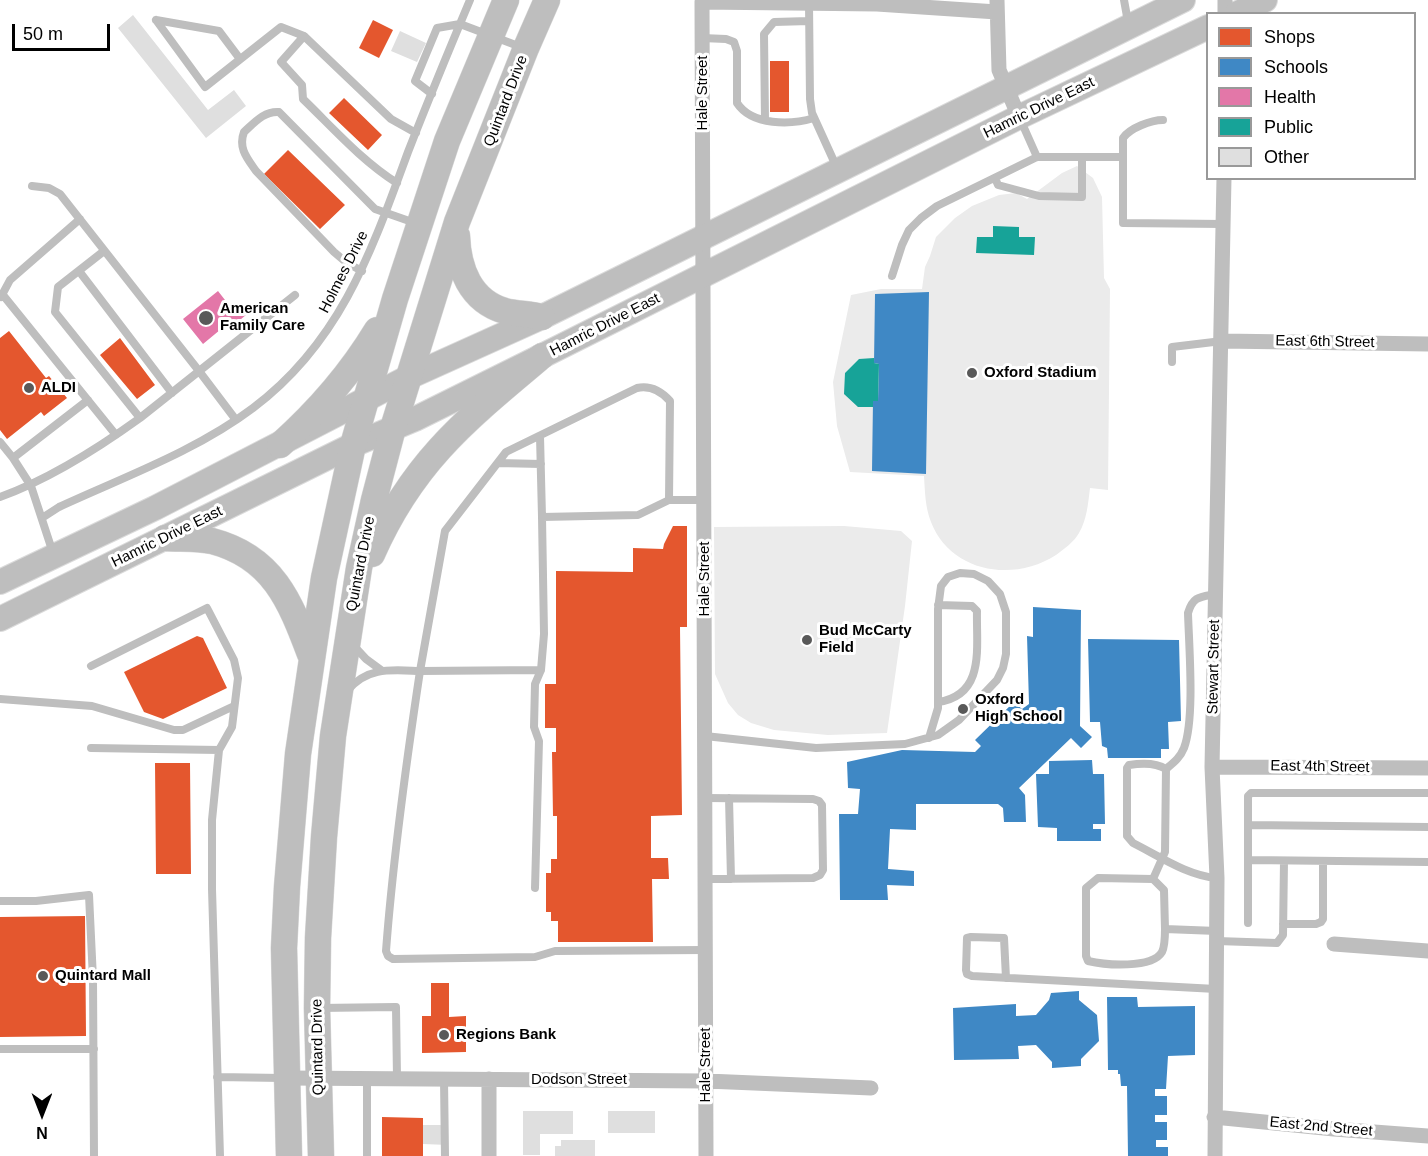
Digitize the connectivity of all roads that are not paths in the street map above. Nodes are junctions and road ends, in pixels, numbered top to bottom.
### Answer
1 (470, 0) edge
2 (506, 0) edge
3 (547, 0) edge
4 (1125, 0) edge
5 (1183, 0) edge
6 (1265, 0) edge
7 (702, 1) edge
8 (877, 2) edge
9 (809, 3) junction
10 (997, 6) edge
11 (1240, 12) edge
12 (809, 21) junction
13 (460, 24) junction
14 (1128, 27) junction
15 (1206, 28) edge
16 (303, 36) junction
17 (491, 36) junction
18 (702, 38) junction
19 (526, 48) junction
20 (240, 59) junction
21 (1006, 86) junction
22 (432, 94) junction
23 (1019, 117) junction
24 (814, 118) junction
25 (765, 120) junction
26 (1163, 120) dead end
27 (416, 134) junction
28 (1037, 157) junction
29 (1082, 157) junction
30 (1123, 157) junction
31 (838, 170) junction
32 (995, 178) junction
33 (1224, 180) edge
34 (397, 183) junction
35 (32, 186) dead end
36 (387, 213) junction
37 (80, 219) junction
38 (457, 222) junction
39 (1223, 224) junction
40 (419, 225) junction
41 (704, 238) junction
42 (104, 251) junction
43 (79, 270) junction
44 (362, 271) junction
45 (704, 275) junction
46 (892, 276) dead end
47 (295, 295) dead end
48 (2, 296) edge
49 (395, 299) junction
50 (543, 317) junction
51 (1222, 341) junction
52 (1428, 344) edge
53 (542, 357) junction
54 (1172, 362) dead end
55 (199, 371) junction
56 (409, 377) junction
57 (172, 393) junction
58 (88, 400) junction
59 (366, 400) junction
60 (140, 418) junction
61 (236, 420) junction
62 (393, 428) junction
63 (116, 435) junction
64 (540, 436) junction
65 (0, 442) edge
66 (280, 445) junction
67 (353, 445) junction
68 (13, 458) junction
69 (498, 463) junction
70 (541, 464) junction
71 (31, 486) junction
72 (0, 497) edge
73 (705, 500) junction
74 (669, 501) junction
75 (542, 517) junction
76 (42, 518) junction
77 (165, 538) junction
78 (54, 555) junction
79 (0, 582) edge
80 (1216, 594) junction
81 (938, 605) junction
82 (0, 619) edge
83 (348, 633) junction
84 (311, 658) junction
85 (91, 666) dead end
86 (381, 670) junction
87 (541, 670) junction
88 (420, 671) junction
89 (0, 699) edge
90 (338, 701) junction
91 (938, 702) junction
92 (234, 706) junction
93 (705, 736) junction
94 (928, 738) junction
95 (91, 748) dead end
96 (219, 750) junction
97 (1212, 767) junction
98 (1428, 768) edge
99 (1166, 769) junction
100 (1428, 792) edge
101 (705, 798) junction
102 (729, 798) junction
103 (1249, 825) junction
104 (1428, 827) edge
105 (1162, 858) junction
106 (1249, 860) junction
107 (1284, 861) junction
108 (1323, 862) junction
109 (1428, 862) edge
110 (1217, 878) junction
111 (705, 879) junction
112 (730, 879) junction
113 (1153, 879) junction
114 (535, 888) dead end
115 (0, 901) edge
116 (1248, 923) dead end
117 (1283, 924) junction
118 (1165, 929) junction
119 (1217, 936) junction
120 (1334, 944) dead end
121 (705, 950) junction
122 (1428, 951) edge
123 (1006, 978) junction
124 (1216, 988) junction
125 (317, 1008) junction
126 (0, 1049) edge
127 (93, 1049) junction
128 (217, 1077) junction
129 (287, 1078) junction
130 (319, 1078) junction
131 (367, 1078) junction
132 (397, 1079) junction
133 (444, 1079) junction
134 (489, 1080) junction
135 (707, 1081) junction
136 (871, 1088) dead end
137 (1214, 1116) junction
138 (1428, 1136) edge
139 (93, 1156) edge
140 (220, 1156) edge
141 (289, 1156) edge
142 (321, 1156) edge
143 (367, 1156) edge
144 (445, 1156) edge
145 (489, 1156) edge
146 (706, 1156) edge
147 (1215, 1156) edge

1 - 13 lane, Holmes Drive
2 - 17 highway
3 - 19 highway, Quintard Drive
4 - 14 lane
5 - 14 main road
6 - 11 main road
7 - 9 street
7 - 18 street, Hale Street
8 - 9 street
8 - 10 street
9 - 12 lane
10 - 21 street
12 - 24 lane
12 - 25 lane
13 - 17 lane
13 - 22 lane, Holmes Drive
13 - 22 lane
14 - 21 main road
15 - 23 main road, Hamric Drive East
16 - 20 lane
16 - 27 lane
16 - 34 lane
17 - 19 lane
17 - 40 highway
18 - 25 lane
18 - 41 street, Hale Street
19 - 38 highway, Quintard Drive
20 - 20 lane
21 - 23 street
21 - 31 main road
22 - 27 lane, Holmes Drive
23 - 28 lane
23 - 45 main road, Hamric Drive East
24 - 25 lane
24 - 31 lane
26 - 30 lane
27 - 34 lane, Holmes Drive
28 - 29 lane
28 - 32 lane
29 - 30 lane
29 - 32 lane
30 - 39 lane
31 - 41 main road
32 - 46 lane
33 - 39 street, Stewart Street
34 - 36 lane, Holmes Drive
35 - 37 lane
36 - 40 lane
36 - 44 lane, Holmes Drive
36 - 44 lane
37 - 42 lane
37 - 48 lane
38 - 50 highway
38 - 56 highway, Quintard Drive
39 - 51 street, Stewart Street
40 - 49 highway
41 - 45 street, Hale Street
41 - 50 main road
42 - 43 lane
42 - 55 lane
43 - 57 lane
43 - 60 lane
44 - 61 lane, Holmes Drive
45 - 53 main road, Hamric Drive East
45 - 73 street, Hale Street
47 - 55 lane
48 - 58 lane
49 - 59 highway
49 - 66 highway
50 - 56 main road
51 - 52 street, East 6th Street
51 - 54 lane
51 - 80 street, Stewart Street
53 - 62 main road, Hamric Drive East
53 - 83 highway
55 - 57 lane
55 - 61 lane
56 - 59 main road
56 - 62 highway, Quintard Drive
57 - 60 lane
58 - 63 lane
58 - 68 lane
59 - 66 main road
59 - 67 highway
60 - 63 lane
61 - 76 lane, Holmes Drive
62 - 67 main road, Hamric Drive East
62 - 83 highway, Quintard Drive
63 - 71 lane
64 - 69 lane
64 - 70 lane
64 - 74 lane
65 - 68 lane
66 - 78 main road
67 - 77 main road, Hamric Drive East
67 - 84 highway
68 - 71 lane
69 - 70 lane
69 - 88 lane
70 - 75 lane
71 - 72 lane
71 - 76 lane
73 - 74 lane
73 - 93 street, Hale Street
74 - 75 lane
75 - 87 lane
76 - 78 lane
77 - 82 main road, Hamric Drive East
77 - 84 highway
78 - 79 main road
80 - 97 street, Stewart Street
80 - 99 lane
81 - 91 lane
81 - 91 lane
81 - 94 lane
83 - 86 lane
83 - 90 highway, Quintard Drive
84 - 129 highway
85 - 92 lane
86 - 88 lane
86 - 90 lane
87 - 88 lane
87 - 114 lane
88 - 121 lane
89 - 92 lane
90 - 125 highway, Quintard Drive
91 - 94 lane
92 - 96 lane
93 - 94 lane
93 - 101 street, Hale Street
95 - 96 lane
96 - 128 lane
97 - 98 street, East 4th Street
97 - 110 street, Stewart Street
99 - 105 lane
99 - 105 lane
100 - 103 lane
101 - 102 lane
101 - 111 street, Hale Street
102 - 112 lane
102 - 112 lane
103 - 104 lane
103 - 106 lane
105 - 110 lane
105 - 113 lane
106 - 107 lane
106 - 116 lane
107 - 108 lane
107 - 117 lane
108 - 109 lane
108 - 117 lane
110 - 119 street, Stewart Street
111 - 112 lane
111 - 121 street, Hale Street
113 - 118 lane
113 - 118 lane
115 - 127 lane
117 - 119 lane
118 - 119 lane
119 - 124 street, Stewart Street
120 - 122 street
121 - 135 street, Hale Street
123 - 123 lane
123 - 124 lane
124 - 137 street, Stewart Street
125 - 130 highway, Quintard Drive
125 - 132 lane
126 - 127 lane
127 - 139 lane
128 - 129 lane
128 - 140 lane
129 - 130 street, Dodson Street
129 - 141 highway
130 - 131 street, Dodson Street
130 - 142 highway, Quintard Drive
131 - 132 street, Dodson Street
131 - 143 lane
132 - 133 street, Dodson Street
133 - 134 street, Dodson Street
133 - 144 lane
134 - 135 street, Dodson Street
134 - 145 street
135 - 136 street, Dodson Street
135 - 146 street, Hale Street
137 - 138 street, East 2nd Street
137 - 147 street, Stewart Street

